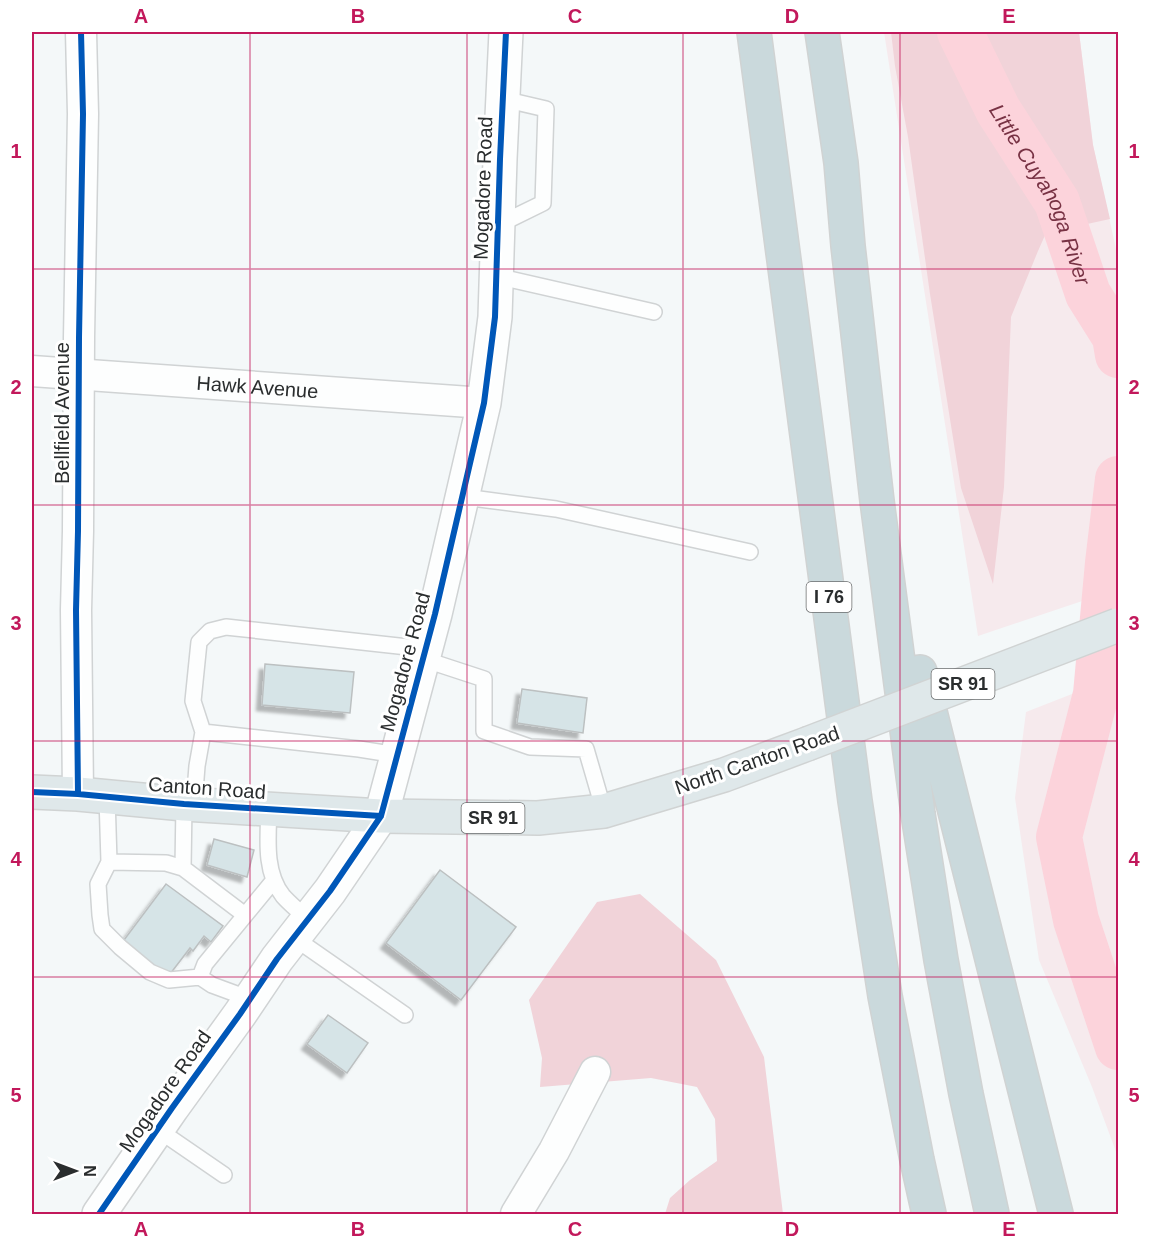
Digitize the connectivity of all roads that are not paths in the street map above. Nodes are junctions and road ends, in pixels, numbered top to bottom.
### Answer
1 (81, 32) edge
2 (506, 32) edge
3 (754, 32) edge
4 (822, 32) edge
5 (504, 99) junction
6 (498, 225) junction
7 (496, 276) junction
8 (654, 312) dead end
9 (32, 371) edge
10 (79, 374) junction
11 (484, 403) junction
12 (464, 497) junction
13 (877, 501) junction
14 (750, 552) dead end
15 (1119, 625) edge
16 (425, 654) junction
17 (203, 732) junction
18 (397, 754) junction
19 (32, 792) edge
20 (92, 796) junction
21 (189, 804) junction
22 (269, 809) junction
23 (604, 811) junction
24 (381, 816) junction
25 (109, 862) junction
26 (183, 868) junction
27 (274, 880) junction
28 (245, 915) junction
29 (300, 928) junction
30 (200, 976) junction
31 (250, 999) junction
32 (405, 1015) dead end
33 (595, 1072) dead end
34 (158, 1129) junction
35 (224, 1175) dead end
36 (99, 1215) edge
37 (516, 1215) edge
38 (929, 1215) edge
39 (992, 1215) edge
40 (1056, 1215) edge

1 - 10 street, Bellfield Avenue
2 - 5 street, Mogadore Road
3 - 38 highway, I 76
4 - 13 highway
5 - 6 street, Mogadore Road
5 - 6 lane
6 - 7 street, Mogadore Road
7 - 8 lane
7 - 11 street, Mogadore Road
9 - 10 street, Hawk Avenue
10 - 11 street, Hawk Avenue
10 - 20 street, Bellfield Avenue
11 - 12 street, Mogadore Road
12 - 14 lane
12 - 16 street, Mogadore Road
13 - 39 highway
13 - 40 highway
15 - 23 main road, North Canton Road / SR 91, bridge
16 - 17 lane
16 - 18 street, Mogadore Road
16 - 23 lane
17 - 18 lane
17 - 21 lane
18 - 24 street, Mogadore Road
19 - 20 main road, Canton Road / SR 91
20 - 21 main road, Canton Road / SR 91
20 - 25 lane
21 - 22 main road, Canton Road / SR 91
21 - 26 lane
22 - 24 main road, Canton Road / SR 91
22 - 27 lane
23 - 24 main road, North Canton Road / SR 91
24 - 29 street, Mogadore Road
25 - 26 lane
25 - 30 lane
26 - 28 lane
27 - 28 lane
27 - 29 lane
28 - 30 lane
29 - 31 street, Mogadore Road
29 - 32 lane
30 - 31 lane
31 - 34 street, Mogadore Road
33 - 37 street
34 - 35 lane
34 - 36 street, Mogadore Road

